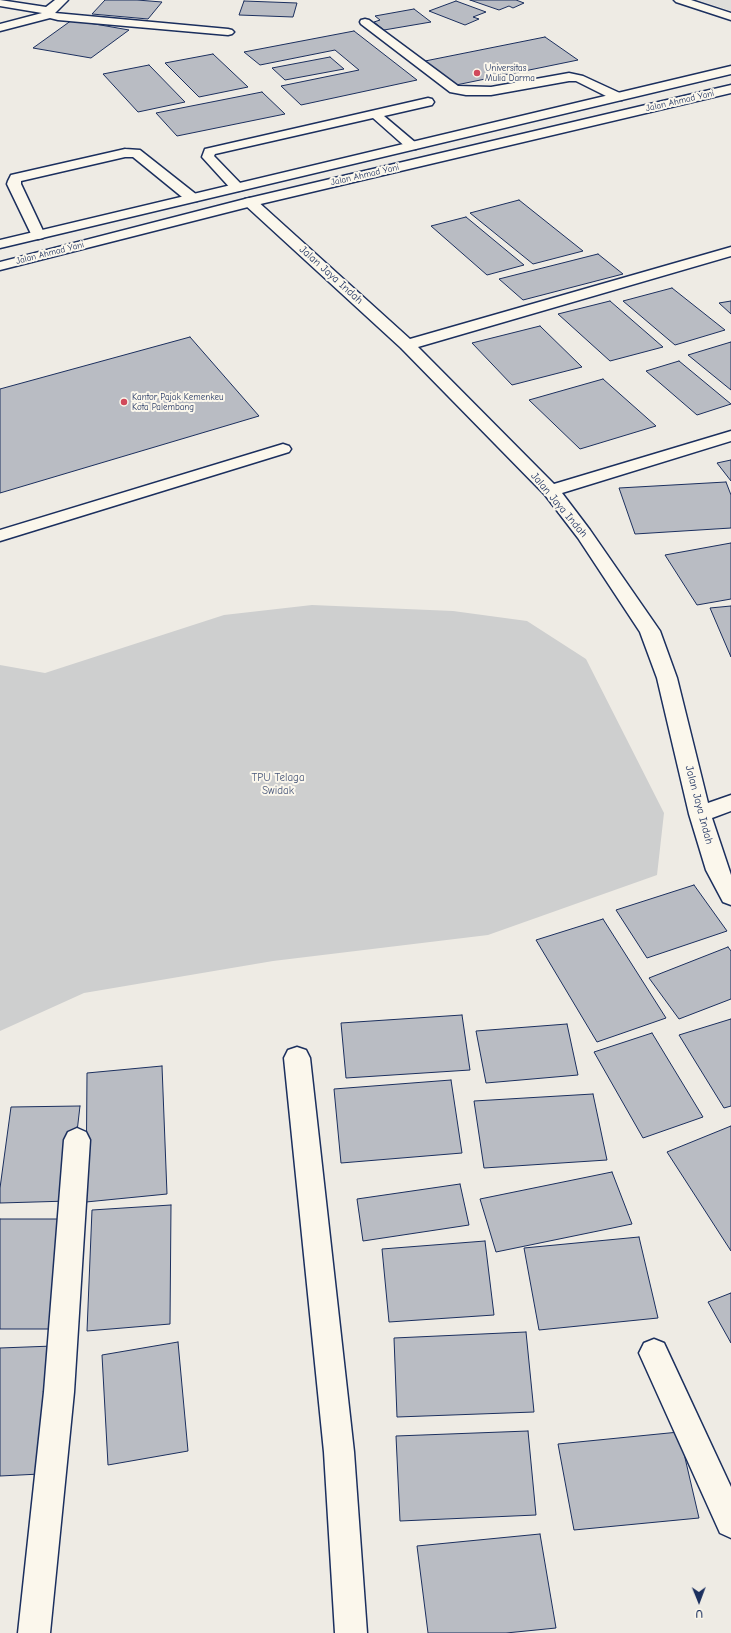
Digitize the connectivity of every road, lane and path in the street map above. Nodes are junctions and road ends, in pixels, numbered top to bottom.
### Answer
1 (62, 0) edge
2 (680, 0) edge
3 (0, 3) edge
4 (49, 13) junction
5 (731, 17) edge
6 (365, 22) dead end
7 (0, 28) edge
8 (228, 32) dead end
9 (731, 70) edge
10 (731, 89) edge
11 (618, 97) junction
12 (428, 102) dead end
13 (375, 114) junction
14 (412, 146) junction
15 (237, 187) junction
16 (192, 198) junction
17 (250, 202) junction
18 (38, 235) junction
19 (0, 244) edge
20 (731, 251) edge
21 (0, 266) edge
22 (407, 344) junction
23 (731, 436) edge
24 (283, 448) dead end
25 (551, 491) junction
26 (0, 536) edge
27 (731, 803) edge
28 (700, 814) junction
29 (731, 896) edge
30 (297, 1058) dead end
31 (77, 1140) dead end
32 (654, 1353) dead end
33 (731, 1522) edge
34 (34, 1633) edge
35 (352, 1633) edge

1 - 4 main road
2 - 5 main road
3 - 4 main road
4 - 7 main road
4 - 8 main road
6 - 11 lane
9 - 11 main road, Jalan Ahmad Yani
10 - 17 main road, Jalan Ahmad Yani
11 - 14 main road, Jalan Ahmad Yani
12 - 13 lane
13 - 14 lane
13 - 15 lane
14 - 15 main road, Jalan Ahmad Yani
15 - 16 main road, Jalan Ahmad Yani
16 - 18 main road, Jalan Ahmad Yani
16 - 18 lane
17 - 21 main road, Jalan Ahmad Yani
17 - 22 main road, Jalan Jaya Indah
18 - 19 main road, Jalan Ahmad Yani
20 - 22 main road
22 - 25 main road, Jalan Jaya Indah
23 - 25 main road
24 - 26 lane
25 - 28 main road, Jalan Jaya Indah
27 - 28 main road
28 - 29 main road, Jalan Jaya Indah
30 - 35 main road
31 - 34 main road
32 - 33 main road

